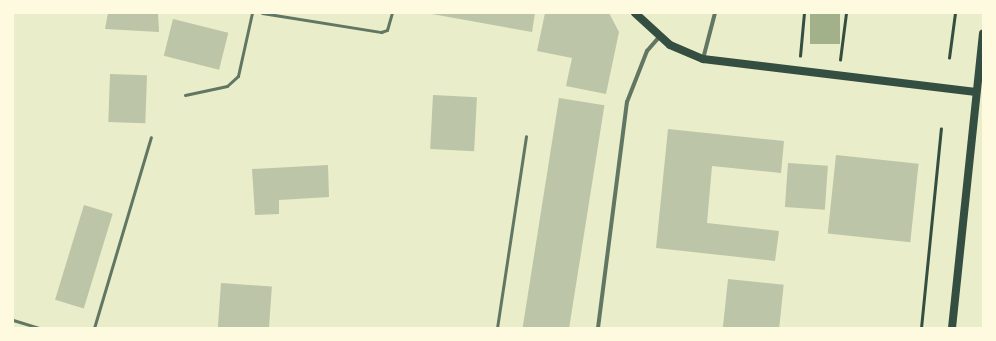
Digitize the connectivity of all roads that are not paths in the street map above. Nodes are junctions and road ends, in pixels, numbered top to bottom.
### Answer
1 (252, 13) edge
2 (262, 13) edge
3 (392, 13) edge
4 (634, 13) edge
5 (715, 13) edge
6 (983, 34) edge
7 (659, 37) junction
8 (703, 59) junction
9 (976, 92) junction
10 (185, 95) dead end
11 (526, 136) dead end
12 (151, 137) dead end
13 (13, 320) edge
14 (39, 328) edge
15 (94, 328) edge
16 (497, 328) edge
17 (598, 328) edge
18 (952, 328) edge

1 - 10 lane
2 - 3 lane
4 - 7 main road
5 - 8 street
6 - 9 main road
7 - 8 main road
7 - 17 street
8 - 9 main road
9 - 18 main road
11 - 16 lane
12 - 15 lane
13 - 14 lane

